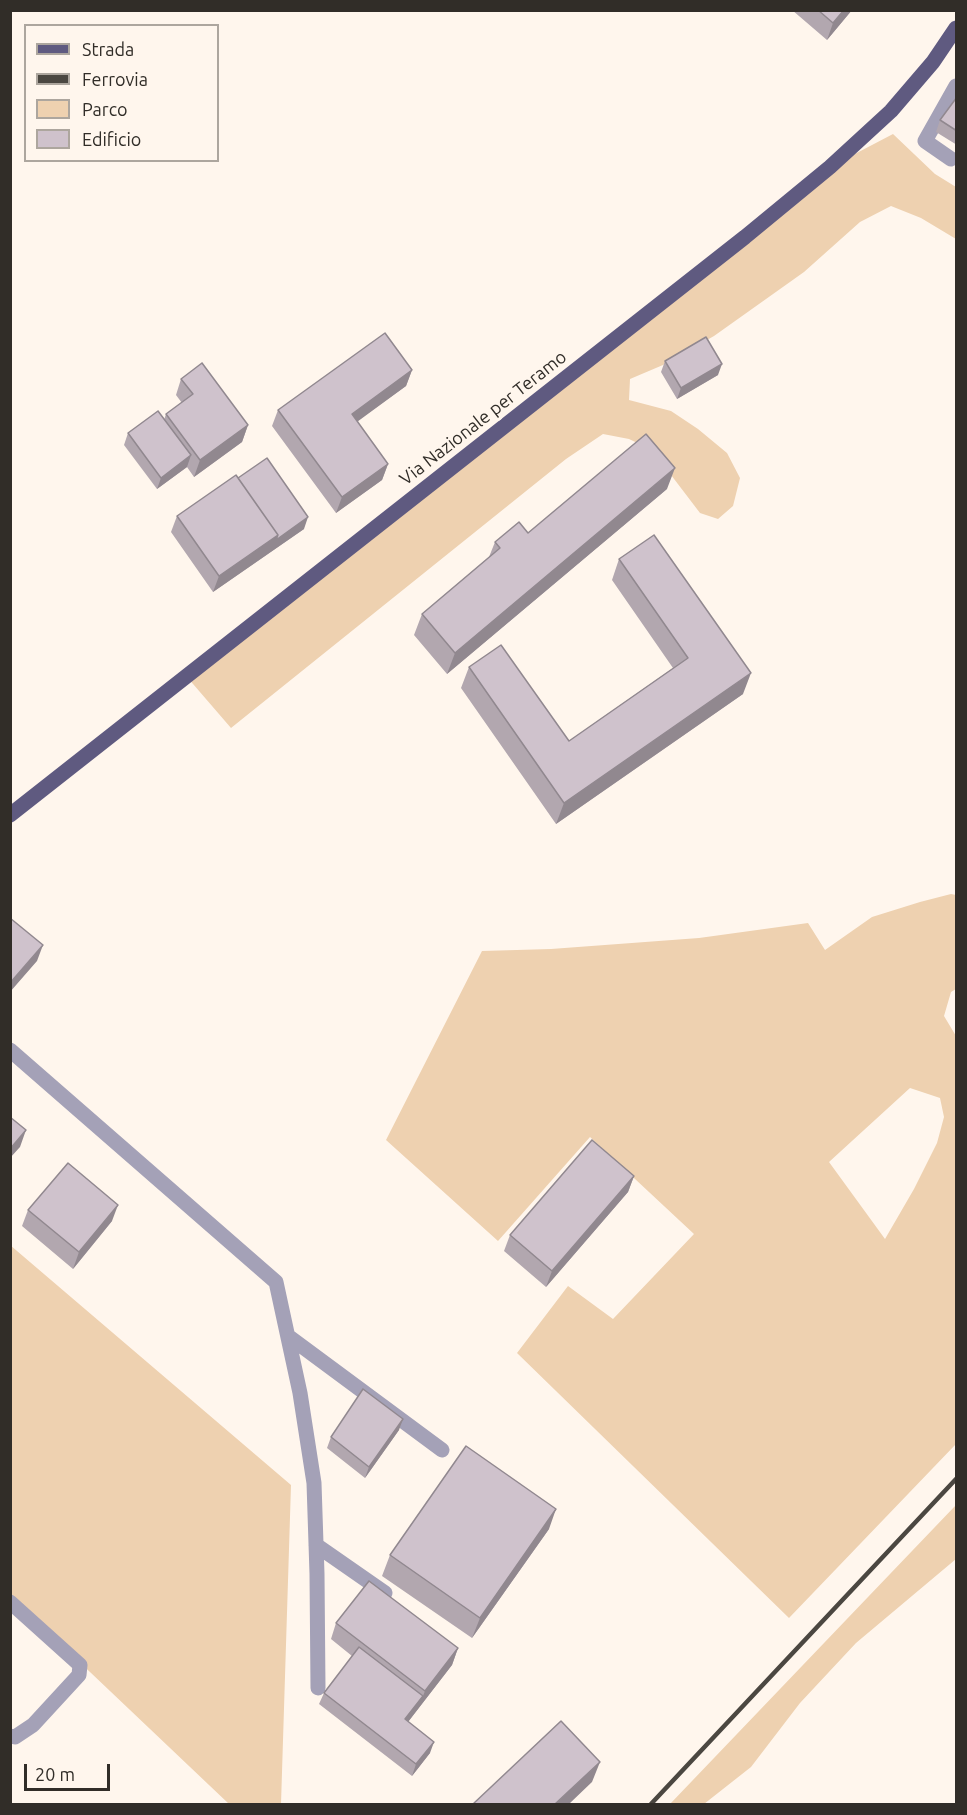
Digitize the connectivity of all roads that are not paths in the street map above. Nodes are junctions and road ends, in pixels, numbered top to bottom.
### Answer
1 (957, 28) edge
2 (957, 86) edge
3 (951, 159) dead end
4 (10, 815) edge
5 (10, 1050) edge
6 (288, 1336) junction
7 (442, 1450) dead end
8 (316, 1545) junction
9 (387, 1594) edge
10 (10, 1602) edge
11 (318, 1688) dead end
12 (10, 1736) edge

1 - 4 main road, Via Nazionale per Teramo
2 - 3 lane
5 - 6 lane
6 - 7 lane
6 - 8 lane
8 - 9 lane
8 - 11 lane
10 - 12 lane

